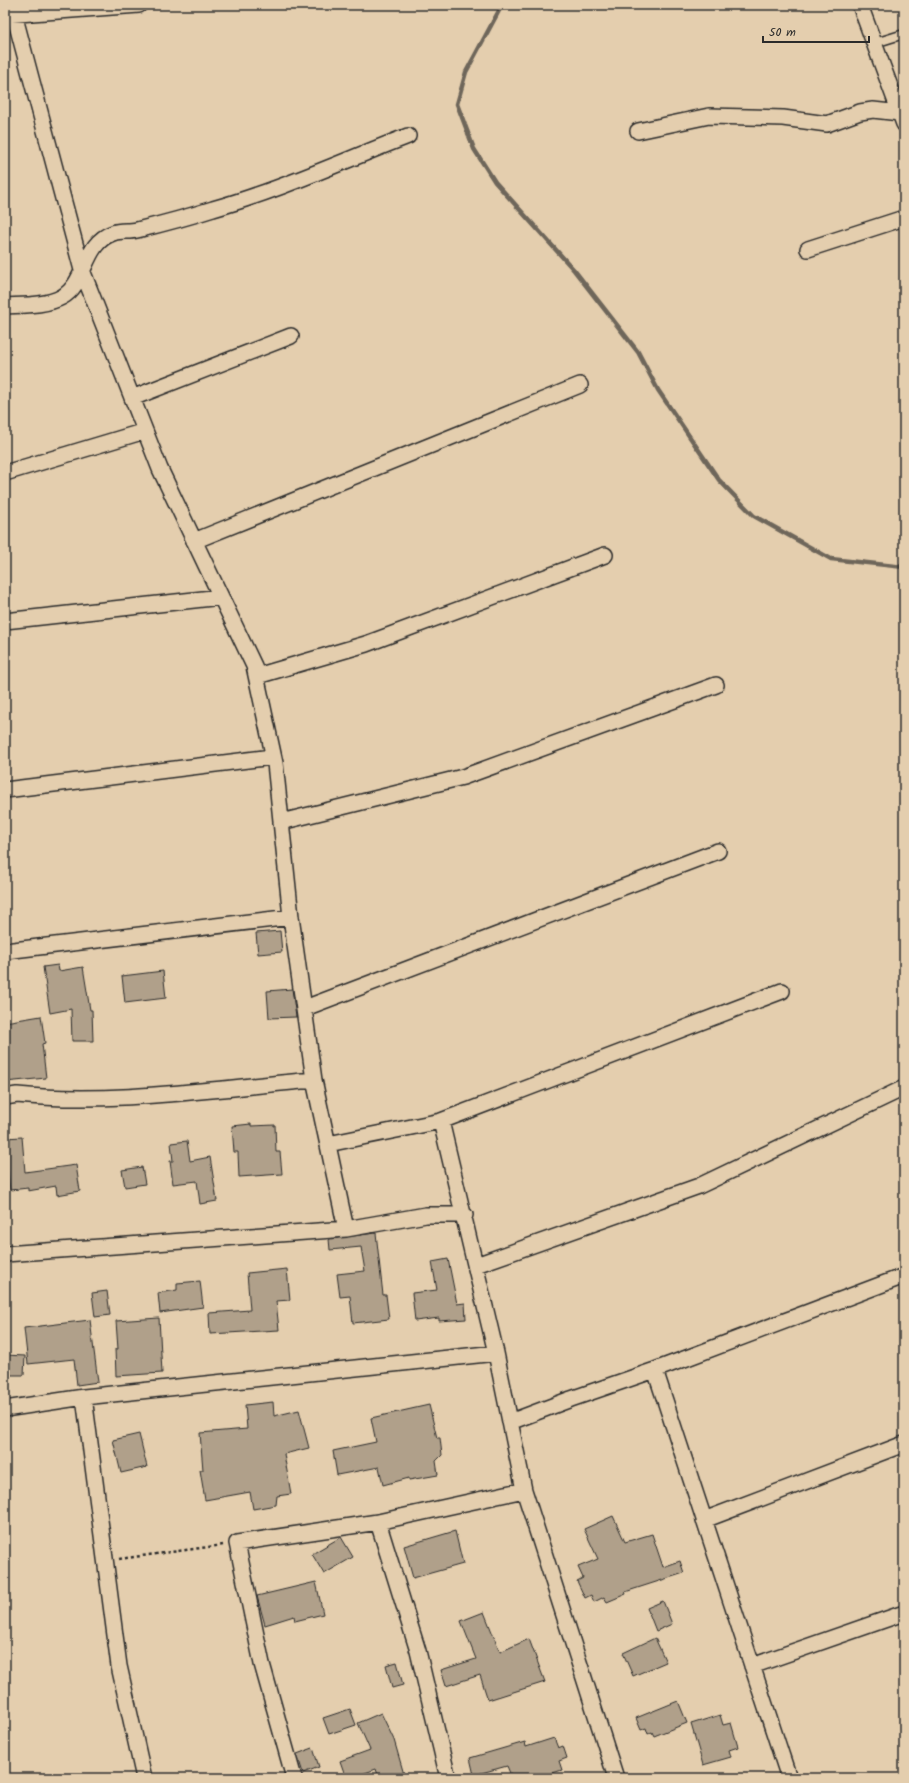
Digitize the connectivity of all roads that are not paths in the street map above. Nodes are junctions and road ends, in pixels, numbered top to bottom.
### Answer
1 (139, 5) edge
2 (860, 5) edge
3 (10, 14) edge
4 (904, 34) edge
5 (875, 43) junction
6 (902, 118) edge
7 (638, 132) dead end
8 (408, 136) dead end
9 (904, 218) edge
10 (808, 249) dead end
11 (82, 270) junction
12 (5, 306) edge
13 (290, 336) dead end
14 (580, 385) dead end
15 (132, 398) junction
16 (145, 431) junction
17 (5, 473) edge
18 (194, 541) junction
19 (605, 555) dead end
20 (221, 597) junction
21 (5, 621) edge
22 (256, 676) junction
23 (716, 685) dead end
24 (275, 762) junction
25 (5, 790) edge
26 (281, 822) junction
27 (718, 851) dead end
28 (291, 917) junction
29 (5, 951) edge
30 (782, 991) dead end
31 (305, 1008) junction
32 (314, 1080) junction
33 (904, 1088) edge
34 (5, 1097) edge
35 (441, 1121) junction
36 (328, 1144) junction
37 (465, 1215) junction
38 (346, 1229) junction
39 (5, 1254) edge
40 (476, 1265) junction
41 (904, 1276) edge
42 (496, 1353) junction
43 (654, 1370) junction
44 (84, 1397) junction
45 (5, 1409) edge
46 (510, 1422) junction
47 (904, 1444) edge
48 (524, 1490) junction
49 (704, 1520) junction
50 (378, 1522) junction
51 (904, 1613) edge
52 (752, 1666) junction
53 (144, 1778) edge
54 (294, 1778) edge
55 (448, 1778) edge
56 (616, 1778) edge
57 (789, 1778) edge

1 - 3 street
2 - 5 street
3 - 11 street
4 - 5 lane
5 - 6 street
6 - 7 street
8 - 11 street
9 - 10 street
11 - 12 street
11 - 15 street
13 - 15 street
14 - 18 street
15 - 16 street
16 - 17 street
16 - 18 street
18 - 20 street
19 - 22 street
20 - 21 street
20 - 22 street
22 - 24 street
23 - 26 street
24 - 25 street
24 - 26 street
26 - 28 street
27 - 31 street
28 - 29 street
28 - 31 street
30 - 35 street
31 - 32 street
32 - 34 street
32 - 36 street
33 - 40 street
35 - 36 street
35 - 37 street
36 - 38 street
37 - 38 street
37 - 40 street
38 - 39 street
40 - 42 street
41 - 43 street
42 - 44 street
42 - 46 street
43 - 46 street
43 - 49 street
44 - 45 street
44 - 53 street
46 - 48 street
47 - 49 street
48 - 50 street
48 - 56 street
49 - 52 street
50 - 54 street
50 - 55 street
51 - 52 street
52 - 57 street

